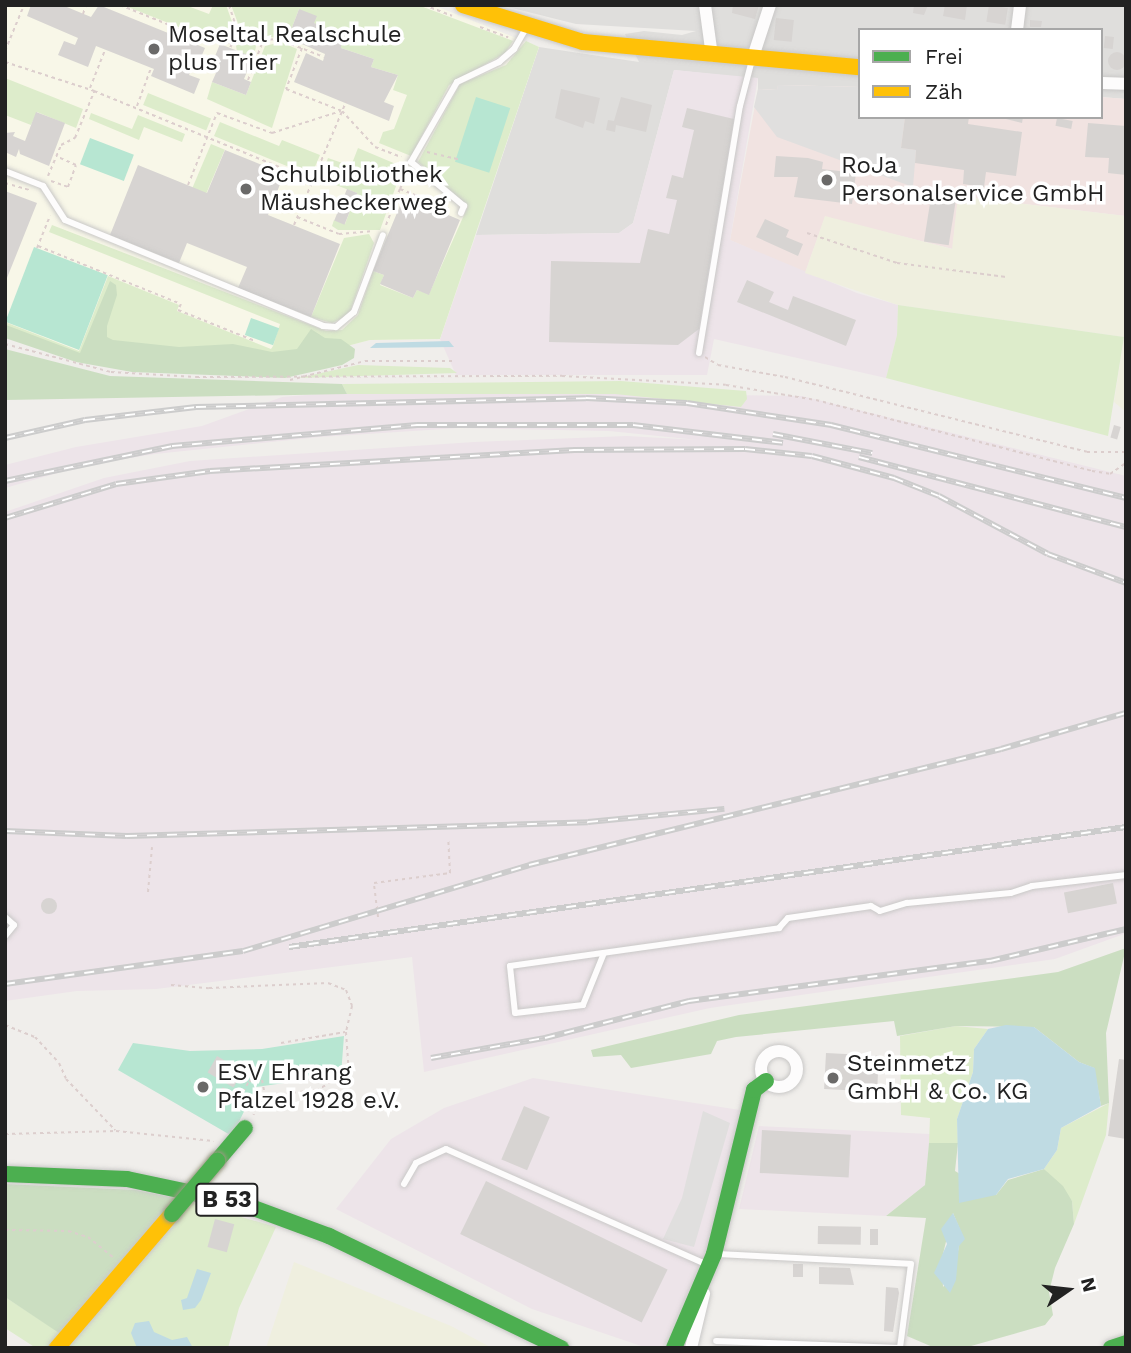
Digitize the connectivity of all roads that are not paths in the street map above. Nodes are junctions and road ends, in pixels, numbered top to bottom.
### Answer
1 (463, 5) edge
2 (705, 5) edge
3 (770, 5) edge
4 (1020, 5) edge
5 (527, 26) junction
6 (1017, 28) edge
7 (712, 56) junction
8 (752, 60) junction
9 (858, 67) edge
10 (1103, 83) edge
11 (1126, 84) edge
12 (5, 171) edge
13 (461, 213) road end
14 (383, 235) road end
15 (699, 353) road end
16 (1126, 875) edge
17 (5, 917) edge
18 (5, 936) edge
19 (604, 953) junction
20 (765, 1082) dead end
21 (245, 1128) road end
22 (5, 1174) edge
23 (404, 1184) dead end
24 (712, 1260) junction
25 (716, 1341) dead end
26 (1126, 1343) edge
27 (692, 1346) edge
28 (809, 1346) edge
29 (57, 1348) edge
30 (561, 1348) edge
31 (674, 1348) edge
32 (1111, 1348) edge

1 - 5 street
2 - 7 street
3 - 8 street
4 - 6 street
5 - 7 street
5 - 13 lane
7 - 8 street
8 - 9 street
8 - 15 lane
10 - 11 street
12 - 14 lane
16 - 19 lane
17 - 18 lane
19 - 19 lane
20 - 24 street
21 - 29 street, bridge
22 - 30 street, B 53
23 - 24 lane
24 - 27 street
24 - 28 lane
24 - 31 street
25 - 28 lane
26 - 32 street

